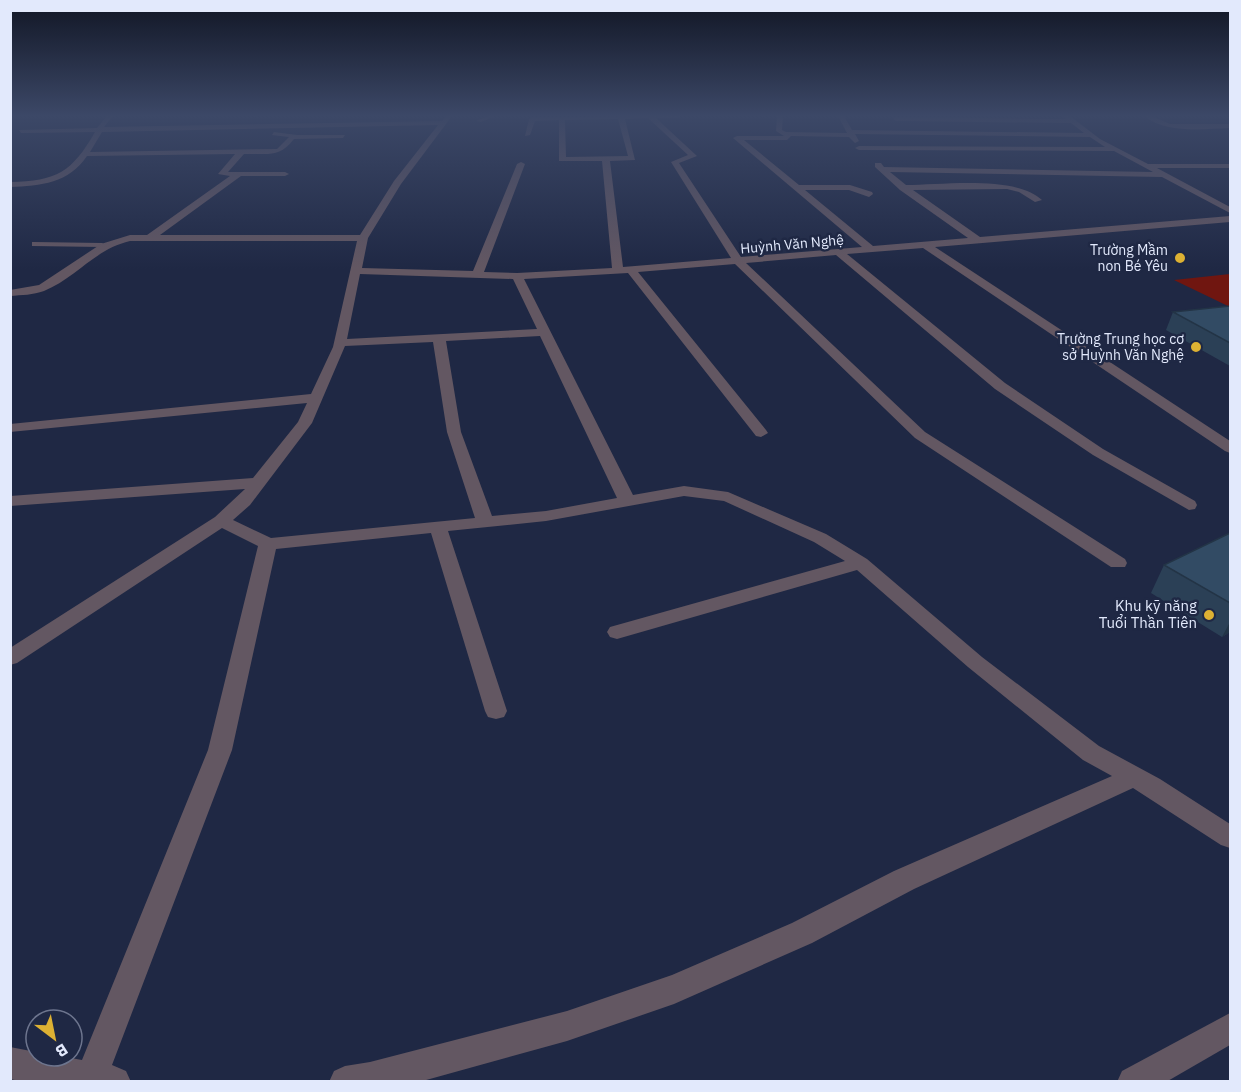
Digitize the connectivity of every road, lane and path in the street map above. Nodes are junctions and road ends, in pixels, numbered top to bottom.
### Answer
1 (71, 167) edge
2 (228, 167) edge
3 (409, 167) edge
4 (520, 167) edge
5 (607, 167) edge
6 (678, 167) edge
7 (772, 167) edge
8 (880, 167) edge
9 (1147, 167) edge
10 (882, 169) junction
11 (239, 174) junction
12 (285, 174) dead end
13 (1162, 175) junction
14 (10, 185) edge
15 (797, 188) junction
16 (903, 188) junction
17 (869, 194) dead end
18 (1038, 200) dead end
19 (1230, 210) edge
20 (1230, 219) edge
21 (151, 237) junction
22 (363, 238) junction
23 (977, 240) junction
24 (35, 244) dead end
25 (102, 245) junction
26 (925, 245) junction
27 (872, 250) junction
28 (839, 253) junction
29 (739, 262) junction
30 (625, 270) junction
31 (355, 271) junction
32 (477, 275) junction
33 (518, 276) junction
34 (10, 292) edge
35 (544, 332) junction
36 (439, 338) junction
37 (340, 343) junction
38 (317, 398) junction
39 (10, 428) edge
40 (761, 433) dead end
41 (1230, 448) edge
42 (258, 483) junction
43 (10, 501) edge
44 (627, 501) junction
45 (1189, 505) dead end
46 (221, 521) junction
47 (485, 522) junction
48 (438, 526) junction
49 (268, 544) junction
50 (1118, 562) dead end
51 (860, 563) junction
52 (617, 632) dead end
53 (10, 658) edge
54 (496, 711) dead end
55 (1133, 777) junction
56 (1230, 837) edge
57 (1230, 1028) edge
58 (10, 1063) edge
59 (103, 1080) edge
60 (345, 1082) edge
61 (1133, 1082) edge

1 - 14 street
2 - 11 street
3 - 22 street
4 - 32 street
5 - 30 street
6 - 29 street
7 - 15 street
8 - 10 street
9 - 13 street
10 - 13 street
10 - 16 street
11 - 12 street
11 - 21 street
13 - 19 street
15 - 17 street
15 - 27 street
16 - 18 street
16 - 23 street
20 - 23 street, Huỳnh Văn Nghệ
21 - 22 street
21 - 25 street
22 - 31 street
23 - 26 street, Huỳnh Văn Nghệ
24 - 25 lane
25 - 34 street
26 - 27 street, Huỳnh Văn Nghệ
26 - 41 street
27 - 28 street, Huỳnh Văn Nghệ
28 - 29 street, Huỳnh Văn Nghệ
28 - 45 street
29 - 30 street, Huỳnh Văn Nghệ
29 - 50 street
30 - 33 street, Huỳnh Văn Nghệ
30 - 40 street
31 - 32 street, Huỳnh Văn Nghệ
31 - 37 street
32 - 33 street, Huỳnh Văn Nghệ
33 - 35 street
35 - 36 street
35 - 44 street
36 - 37 street
36 - 47 street
37 - 38 street
38 - 39 street
38 - 42 street
42 - 43 street
42 - 46 street
44 - 47 street
44 - 51 street
46 - 49 street
46 - 53 street
47 - 48 street
48 - 49 street
48 - 54 street
49 - 59 street
51 - 52 street
51 - 55 street
55 - 56 street
55 - 60 street
57 - 61 street
58 - 59 street

